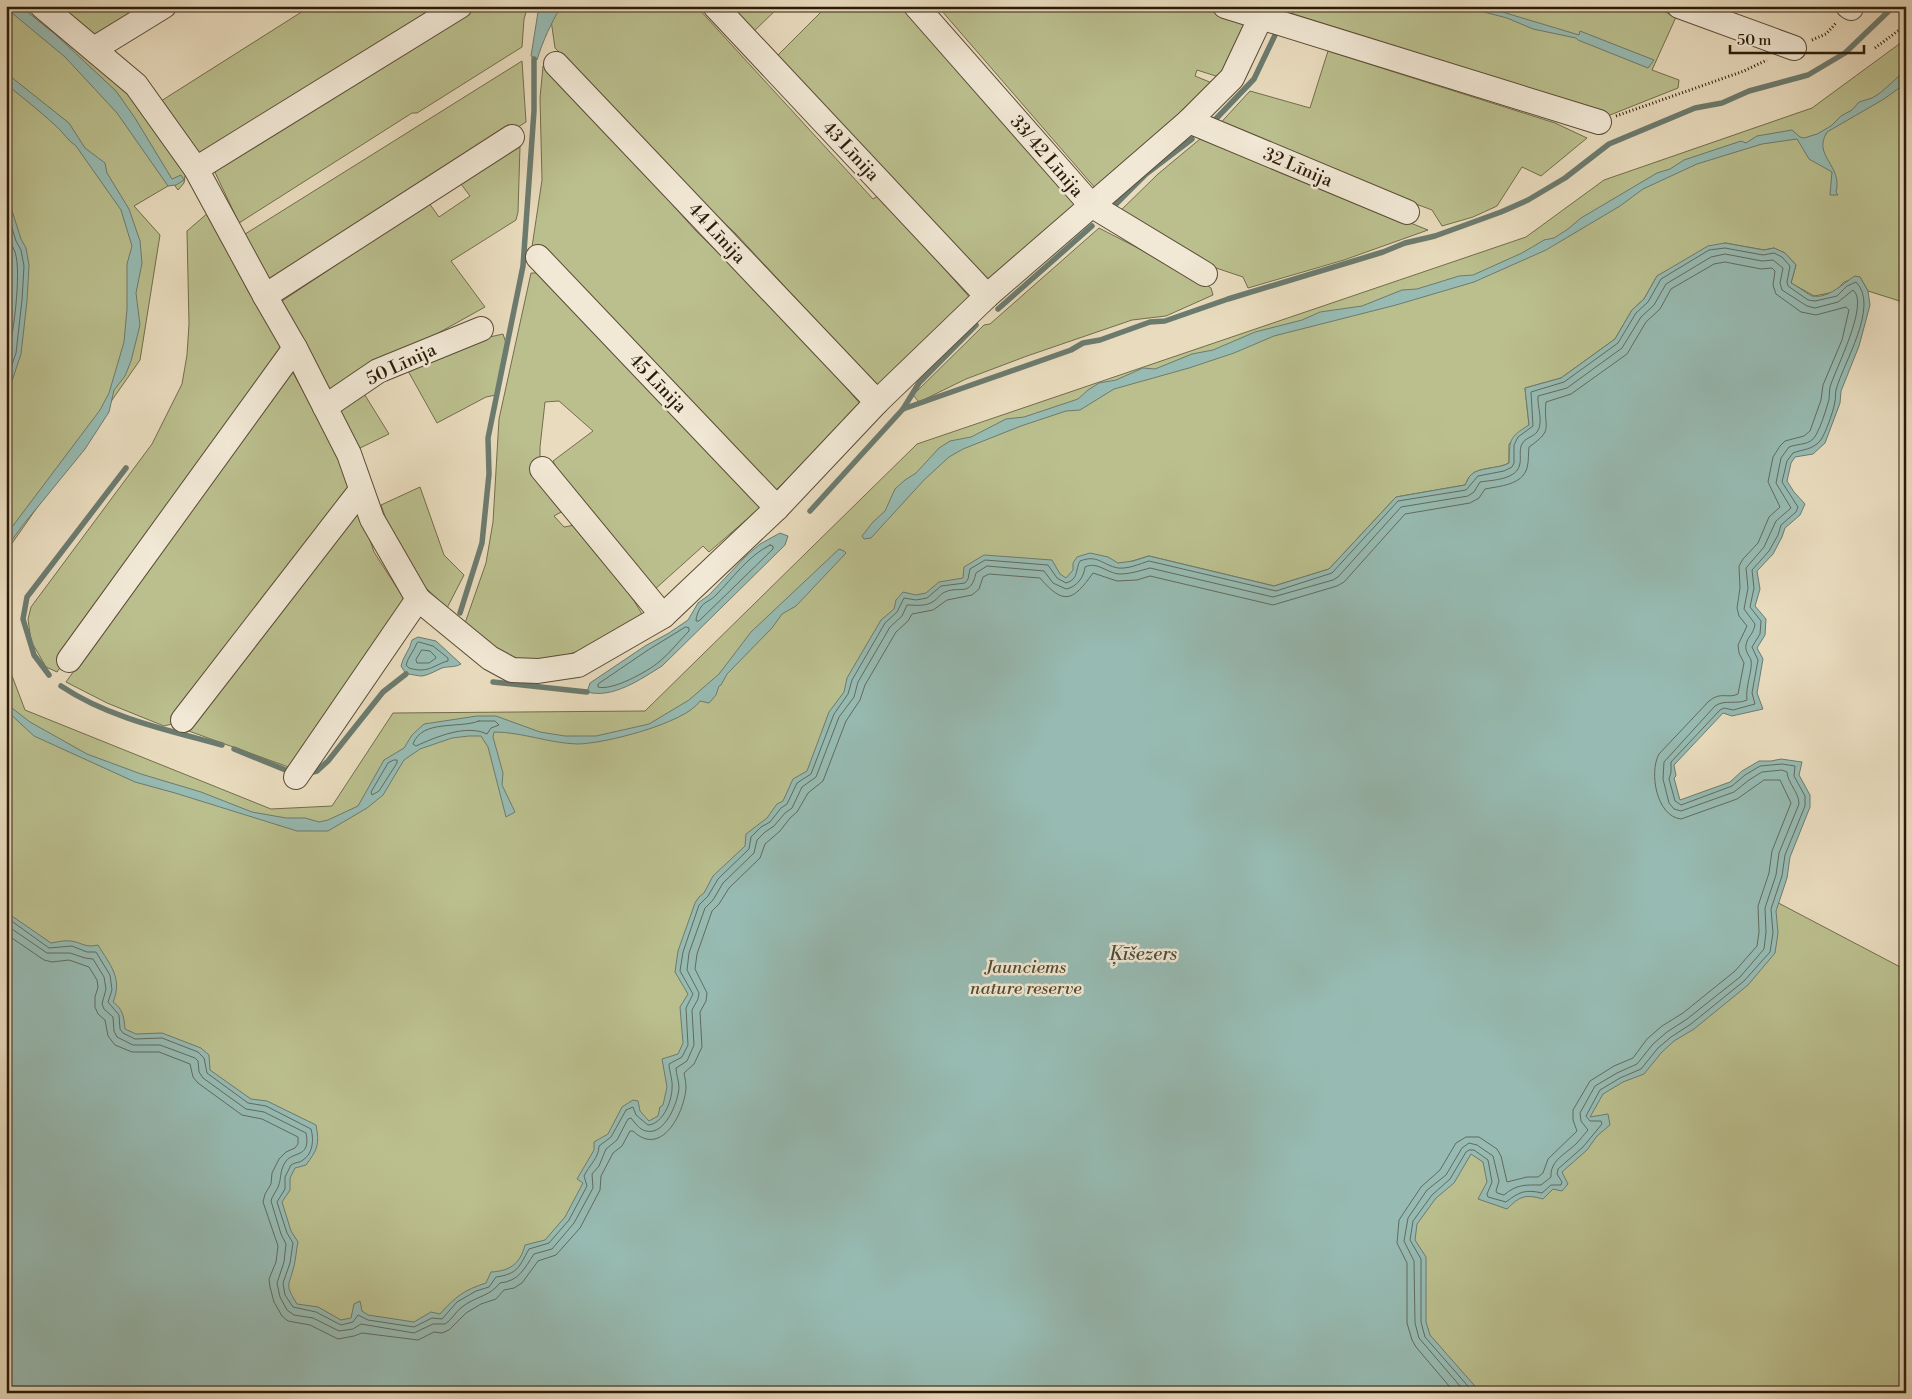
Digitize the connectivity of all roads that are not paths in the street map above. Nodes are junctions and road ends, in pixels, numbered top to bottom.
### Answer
1 (42, 6) edge
2 (164, 6) edge
3 (460, 6) edge
4 (715, 6) edge
5 (916, 6) edge
6 (1225, 6) edge
7 (1679, 6) edge
8 (1263, 11) edge
9 (1794, 48) road end
10 (94, 49) junction
11 (556, 64) dead end
12 (1189, 121) junction
13 (1599, 122) road end
14 (512, 137) dead end
15 (196, 169) junction
16 (1091, 205) junction
17 (1407, 212) dead end
18 (538, 257) dead end
19 (1205, 274) dead end
20 (265, 296) junction
21 (987, 296) junction
22 (481, 329) dead end
23 (295, 348) junction
24 (877, 402) junction
25 (325, 407) junction
26 (542, 469) dead end
27 (361, 490) junction
28 (778, 508) junction
29 (418, 599) junction
30 (663, 616) junction
31 (69, 660) dead end
32 (182, 720) dead end
33 (296, 777) dead end

1 - 10 street
2 - 10 street
3 - 15 street
4 - 21 street, 43 Līnija
5 - 16 street, 33/ 42 Līnija
6 - 8 street
7 - 9 street
8 - 12 street
8 - 13 street
10 - 15 street
11 - 24 street, 44 Līnija
12 - 16 street
12 - 17 street, 32 Līnija
14 - 20 street
15 - 20 street
16 - 19 street, 33/ 42 Līnija
16 - 21 street
18 - 28 street, 45 Līnija
20 - 23 street
21 - 24 street
22 - 25 street, 50 Līnija
23 - 25 street
23 - 31 street
24 - 28 street
25 - 27 street
26 - 30 street
27 - 29 street
27 - 32 street
28 - 30 street
29 - 30 street
29 - 33 street

